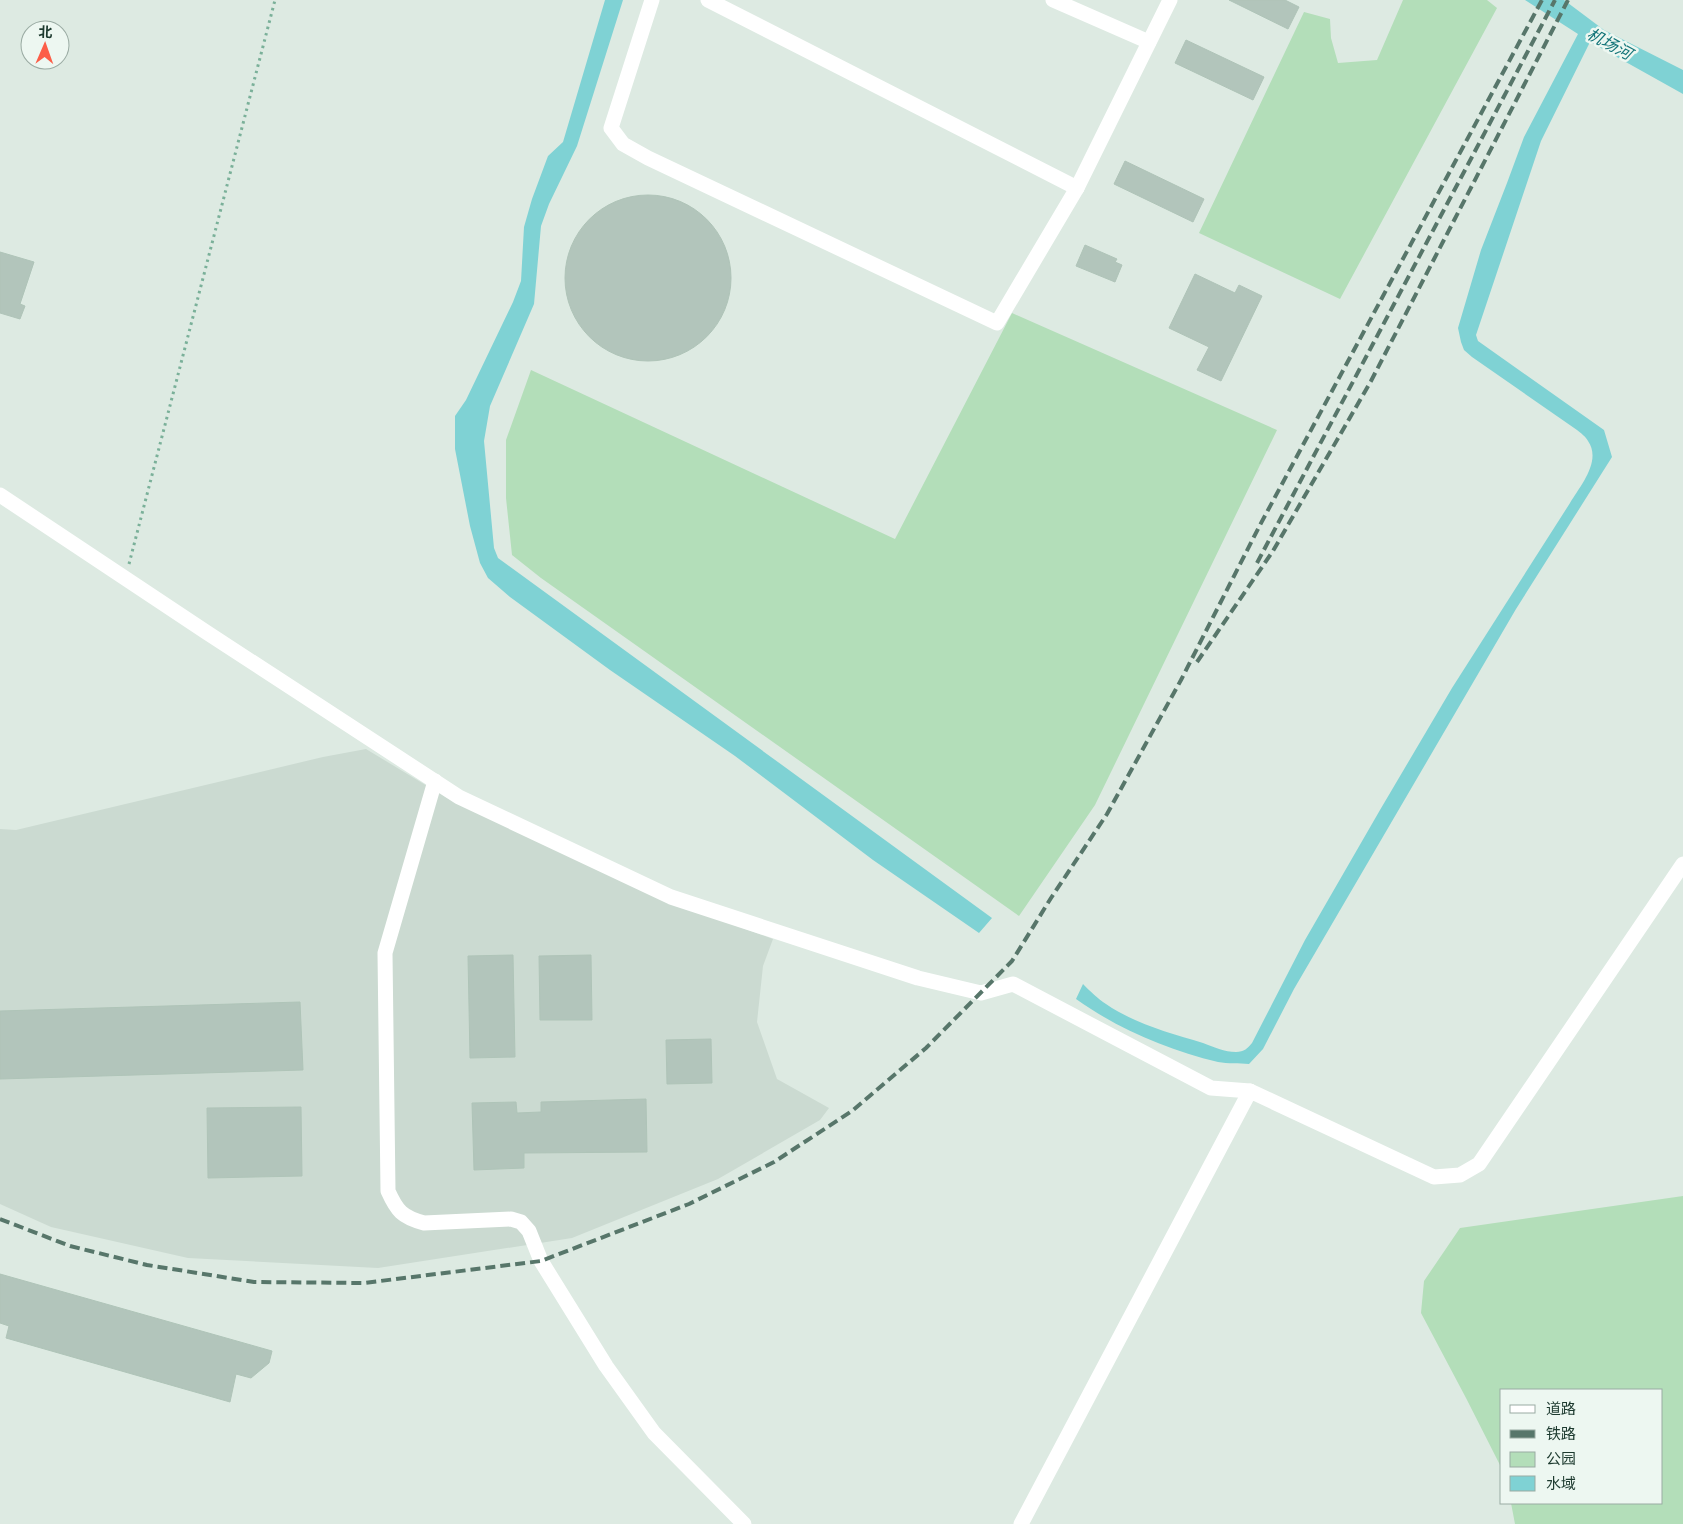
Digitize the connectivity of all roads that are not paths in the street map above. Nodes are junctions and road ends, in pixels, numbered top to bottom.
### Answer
1 (652, 0) edge
2 (708, 0) edge
3 (1053, 0) edge
4 (1170, 0) edge
5 (1150, 42) junction
6 (1077, 188) junction
7 (0, 495) edge
8 (435, 781) junction
9 (1683, 864) edge
10 (1250, 1091) junction
11 (744, 1524) edge
12 (1021, 1524) edge

1 - 6 street
2 - 6 street
3 - 5 street
4 - 5 street
5 - 6 street
7 - 8 street
8 - 10 street
8 - 11 street
9 - 10 street
10 - 12 street

